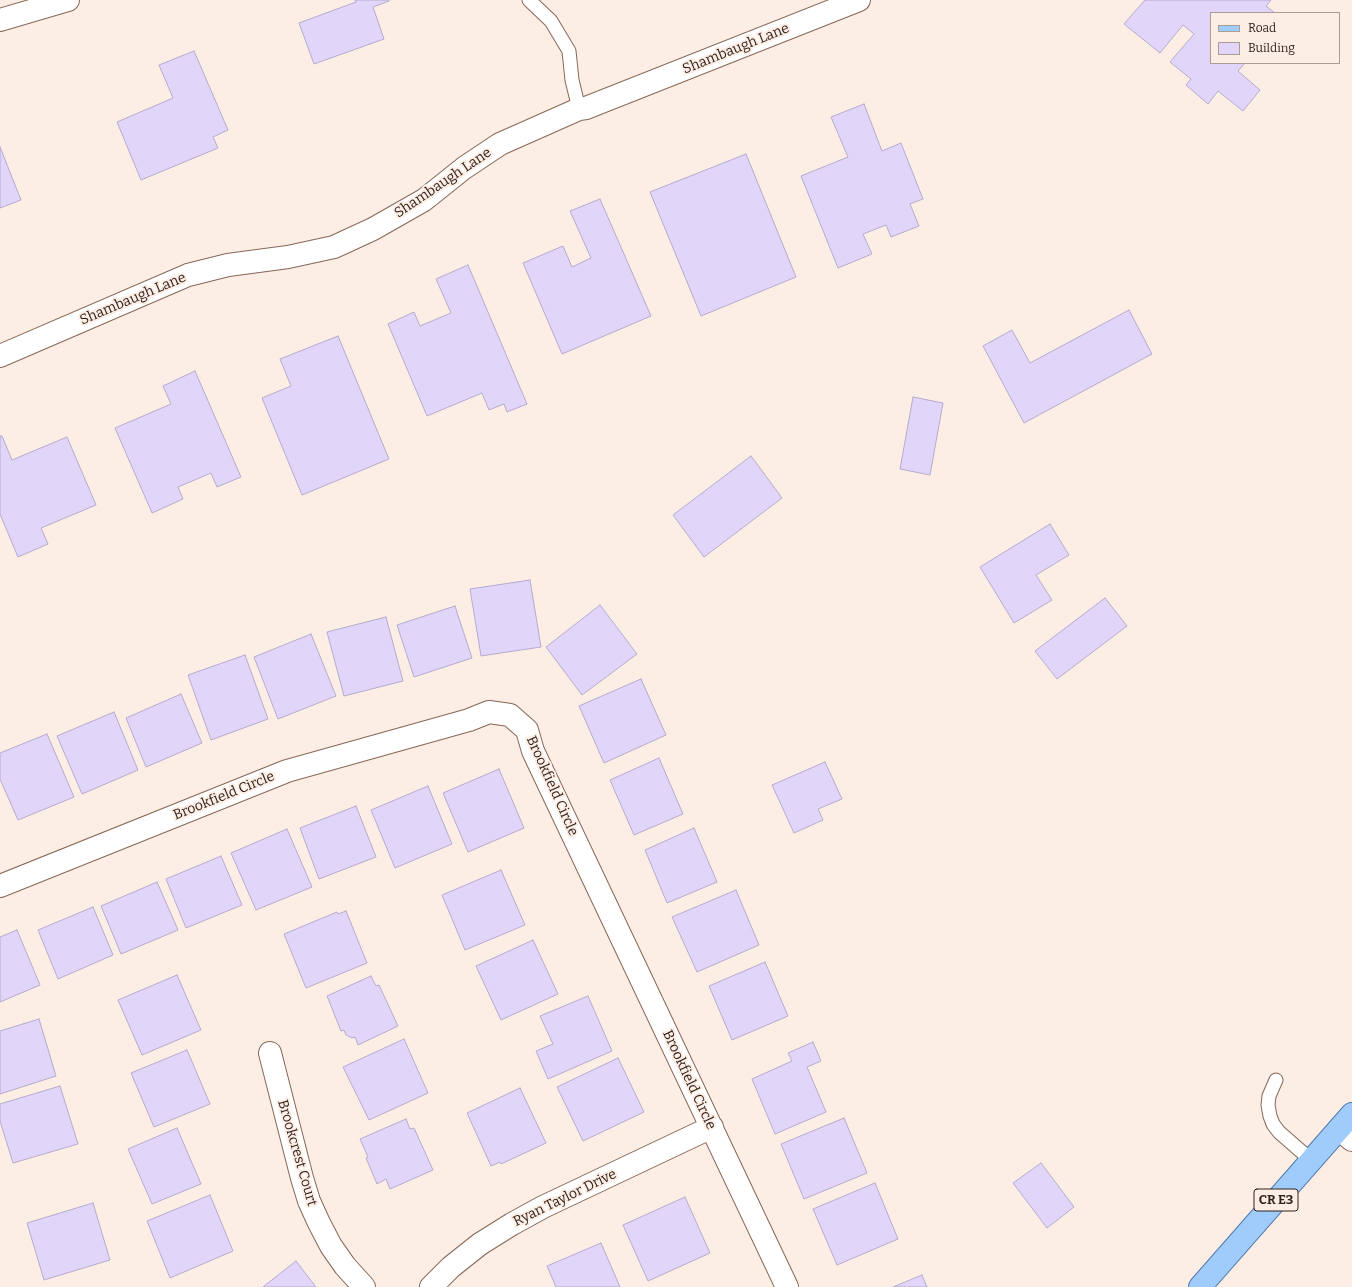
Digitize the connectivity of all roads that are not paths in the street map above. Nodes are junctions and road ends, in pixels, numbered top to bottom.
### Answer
1 (68, 0) edge
2 (530, 0) edge
3 (859, 0) edge
4 (0, 20) edge
5 (579, 109) junction
6 (0, 356) edge
7 (0, 886) edge
8 (270, 1053) dead end
9 (1276, 1080) dead end
10 (712, 1128) junction
11 (1348, 1128) edge
12 (1311, 1160) junction
13 (364, 1287) edge
14 (430, 1287) edge
15 (787, 1287) edge
16 (1200, 1287) edge

1 - 4 street
2 - 5 lane
3 - 5 street, Shambaugh Lane
5 - 6 street, Shambaugh Lane
7 - 10 street, Brookfield Circle
8 - 13 street, Brookcrest Court
9 - 12 lane
10 - 14 street, Ryan Taylor Drive
10 - 15 street, Brookfield Circle
11 - 12 main road, CR E3
12 - 16 main road, CR E3

